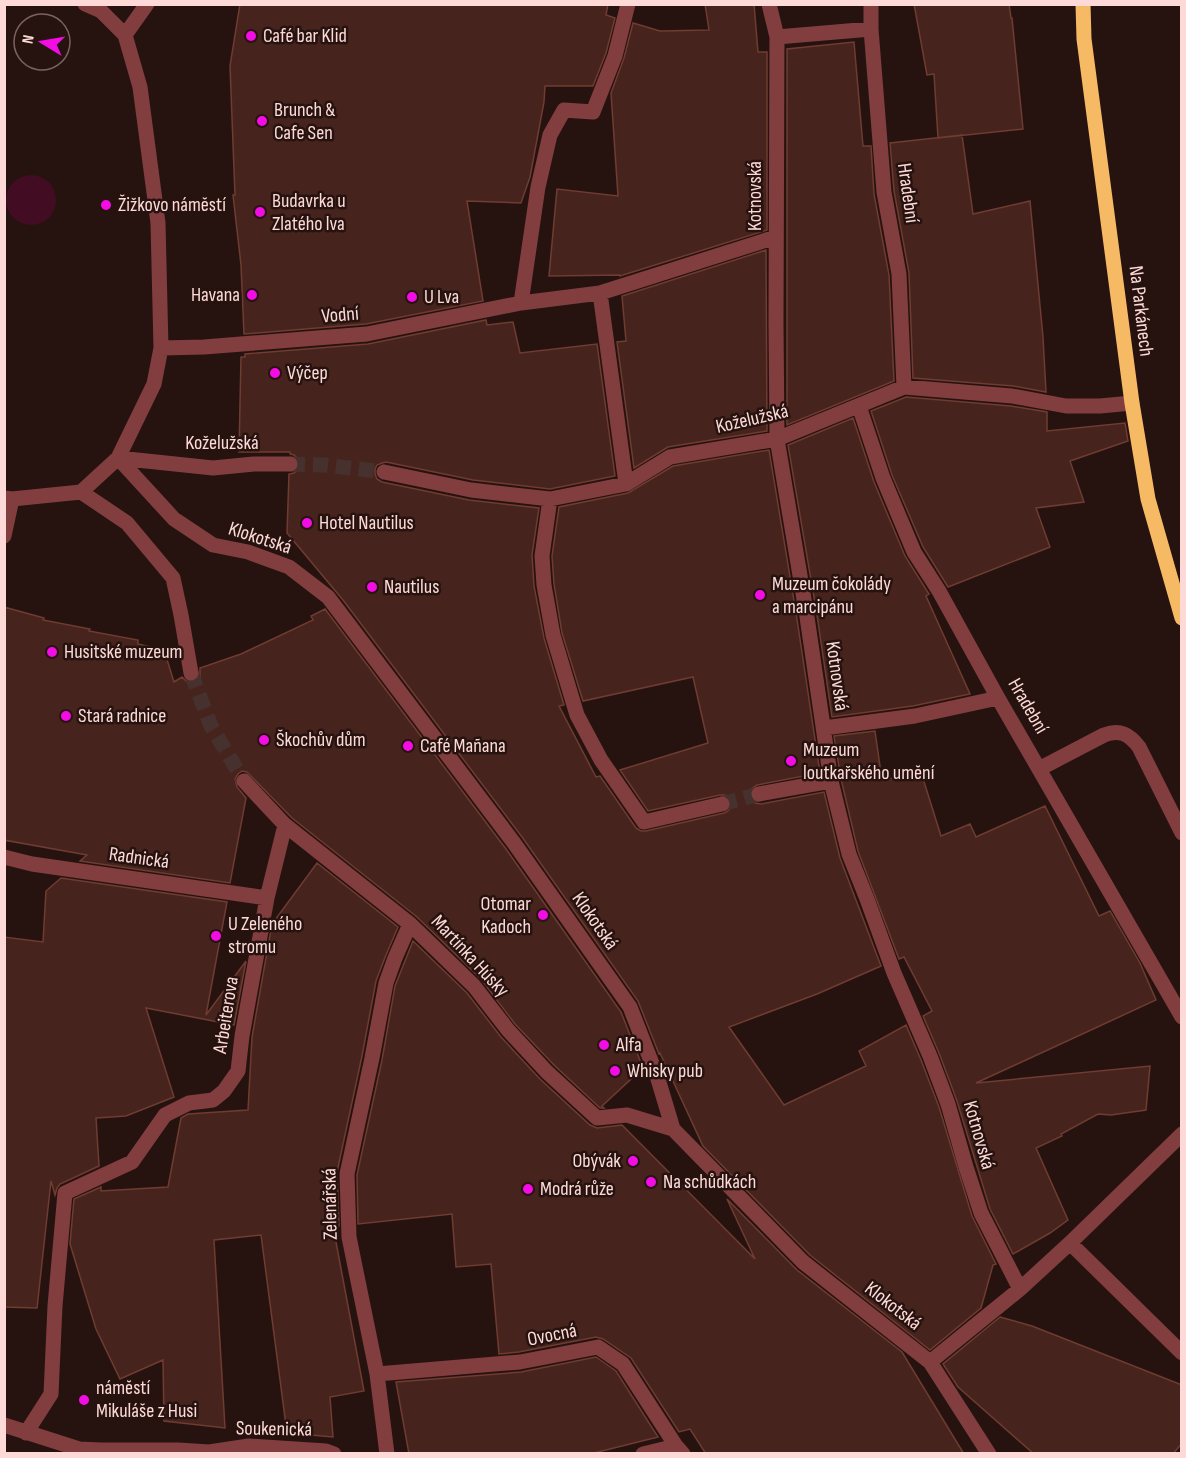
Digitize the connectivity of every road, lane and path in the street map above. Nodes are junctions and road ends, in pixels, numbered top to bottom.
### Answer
1 (85, 4) edge
2 (147, 4) edge
3 (628, 4) edge
4 (768, 4) edge
5 (871, 4) edge
6 (1083, 4) edge
7 (104, 8) edge
8 (871, 29) junction
9 (125, 35) junction
10 (777, 37) junction
11 (776, 237) junction
12 (600, 293) junction
13 (521, 303) junction
14 (161, 348) junction
15 (904, 387) junction
16 (1132, 403) junction
17 (859, 406) junction
18 (777, 439) junction
19 (118, 458) junction
20 (290, 464) tunnel mouth
21 (384, 472) tunnel mouth
22 (626, 484) junction
23 (81, 492) junction
24 (8, 498) edge
25 (550, 500) junction
26 (4, 536) edge
27 (1182, 618) edge
28 (191, 673) tunnel mouth
29 (998, 698) junction
30 (824, 728) junction
31 (1039, 769) junction
32 (244, 781) tunnel mouth
33 (831, 781) junction
34 (759, 794) tunnel mouth
35 (722, 804) tunnel mouth
36 (285, 825) junction
37 (1182, 833) edge
38 (4, 857) edge
39 (267, 898) junction
40 (410, 924) junction
41 (1182, 1017) edge
42 (673, 1129) junction
43 (1182, 1134) edge
44 (1070, 1243) junction
45 (1020, 1289) junction
46 (1182, 1353) edge
47 (930, 1362) junction
48 (377, 1374) junction
49 (4, 1425) edge
50 (26, 1433) junction
51 (679, 1450) edge
52 (76, 1451) edge
53 (209, 1453) edge
54 (334, 1454) edge
55 (387, 1454) edge
56 (644, 1454) edge
57 (989, 1454) edge

1 - 7 street
2 - 9 street
3 - 13 street
4 - 10 street, Kotnovská
5 - 8 street, Hradební
6 - 16 main road, Na Parkánech
7 - 9 street
8 - 10 street
8 - 15 street, Hradební
9 - 14 street
10 - 11 street, Kotnovská
11 - 12 street, Vodní
11 - 18 street, Kotnovská
12 - 13 street, Vodní
12 - 22 street
13 - 14 street, Vodní
14 - 19 street
15 - 16 street, Koželužská
15 - 17 street, Koželužská
16 - 27 main road, Na Parkánech
17 - 18 street, Koželužská
17 - 29 street, Hradební
18 - 22 street, Koželužská
18 - 30 street, Kotnovská
19 - 20 street, Koželužská
19 - 23 street
19 - 42 street, Klokotská
21 - 25 street, Koželužská
22 - 25 street, Koželužská
23 - 24 street
23 - 28 street
24 - 26 street
25 - 35 street
29 - 30 street
29 - 31 street, Hradební
30 - 33 street, Kotnovská
31 - 37 street
31 - 41 street, Hradební
32 - 36 street, Martínka Húsky
33 - 34 street
33 - 45 street, Kotnovská
36 - 39 street, Arbeiterova
36 - 40 street, Martínka Húsky
38 - 39 street, Radnická
39 - 50 street, Arbeiterova
40 - 42 street, Martínka Húsky
40 - 48 street, Zelenářská
42 - 47 street, Klokotská
43 - 44 street
44 - 45 street
44 - 46 street
45 - 47 street
47 - 57 street, Klokotská
48 - 51 street, Ovocná
48 - 55 street, Zelenářská
49 - 50 street, Soukenická
50 - 52 street, Soukenická
51 - 56 street
52 - 53 street, Soukenická
53 - 54 street, Soukenická

